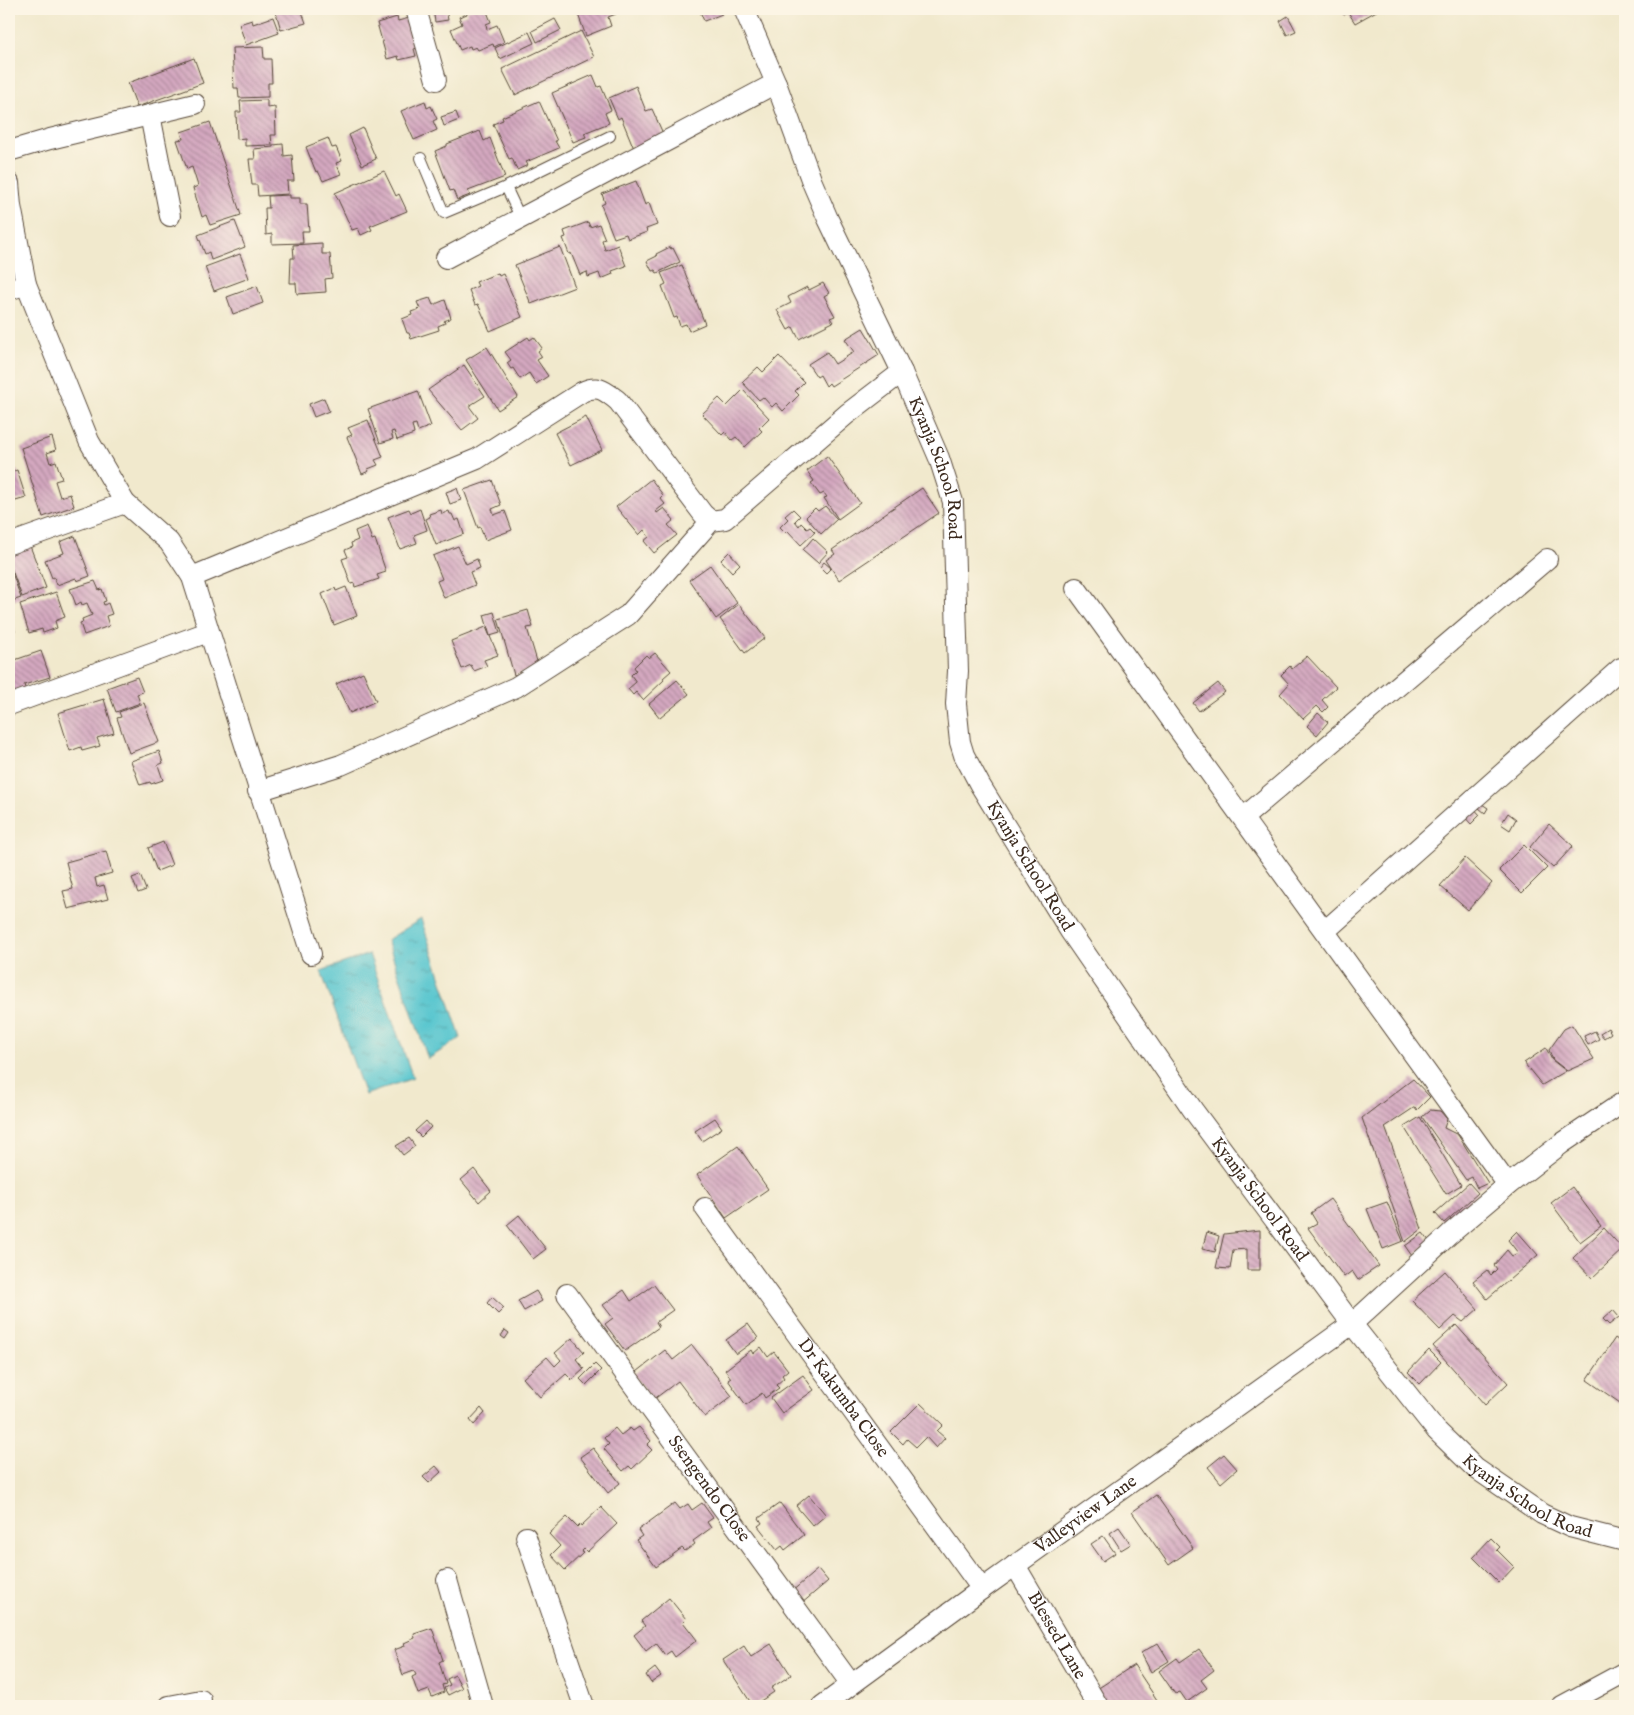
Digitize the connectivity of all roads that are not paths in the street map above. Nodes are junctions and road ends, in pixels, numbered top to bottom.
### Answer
1 (416, 9) edge
2 (744, 9) edge
3 (436, 80) dead end
4 (776, 84) junction
5 (195, 104) dead end
6 (150, 115) junction
7 (610, 136) dead end
8 (9, 151) edge
9 (421, 158) dead end
10 (9, 183) edge
11 (506, 187) junction
12 (170, 216) dead end
13 (521, 218) junction
14 (446, 258) dead end
15 (18, 287) edge
16 (902, 372) junction
17 (125, 503) junction
18 (711, 521) junction
19 (9, 544) edge
20 (1548, 560) dead end
21 (192, 577) junction
22 (1076, 588) dead end
23 (208, 632) junction
24 (1621, 668) dead end
25 (9, 705) edge
26 (258, 791) junction
27 (1243, 818) junction
28 (1325, 931) junction
29 (311, 954) dead end
30 (1625, 1101) edge
31 (1508, 1185) junction
32 (705, 1208) dead end
33 (567, 1294) dead end
34 (1352, 1324) junction
35 (526, 1537) dead end
36 (1625, 1540) edge
37 (1015, 1565) junction
38 (447, 1580) dead end
39 (982, 1589) junction
40 (1625, 1672) edge
41 (851, 1684) junction
42 (201, 1700) dead end
43 (169, 1706) edge
44 (482, 1706) edge
45 (584, 1706) edge
46 (822, 1706) edge
47 (1098, 1706) edge
48 (1562, 1706) edge

1 - 3 street
2 - 4 street, Kyanja School Road
4 - 13 street
4 - 16 street, Kyanja School Road
5 - 6 street
6 - 8 street
6 - 12 street
7 - 11 lane
9 - 11 lane
10 - 15 street
11 - 13 lane
13 - 14 street
15 - 17 street
16 - 18 street
16 - 34 street, Kyanja School Road
17 - 19 street
17 - 21 street
18 - 21 street
18 - 26 street
20 - 27 street
21 - 23 street
22 - 27 street
23 - 25 street
23 - 26 street
24 - 28 street
26 - 29 street
27 - 28 street
28 - 31 street
30 - 31 street, Valleyview Lane
31 - 34 street, Valleyview Lane
32 - 39 street, Dr Kakumba Close
33 - 41 street, Ssengendo Close
34 - 36 street, Kyanja School Road
34 - 37 street, Valleyview Lane
35 - 45 street
37 - 39 street, Valleyview Lane
37 - 47 street, Blessed Lane
38 - 44 street
39 - 41 street, Valleyview Lane
40 - 48 street
41 - 46 street, Valleyview Lane
42 - 43 street

